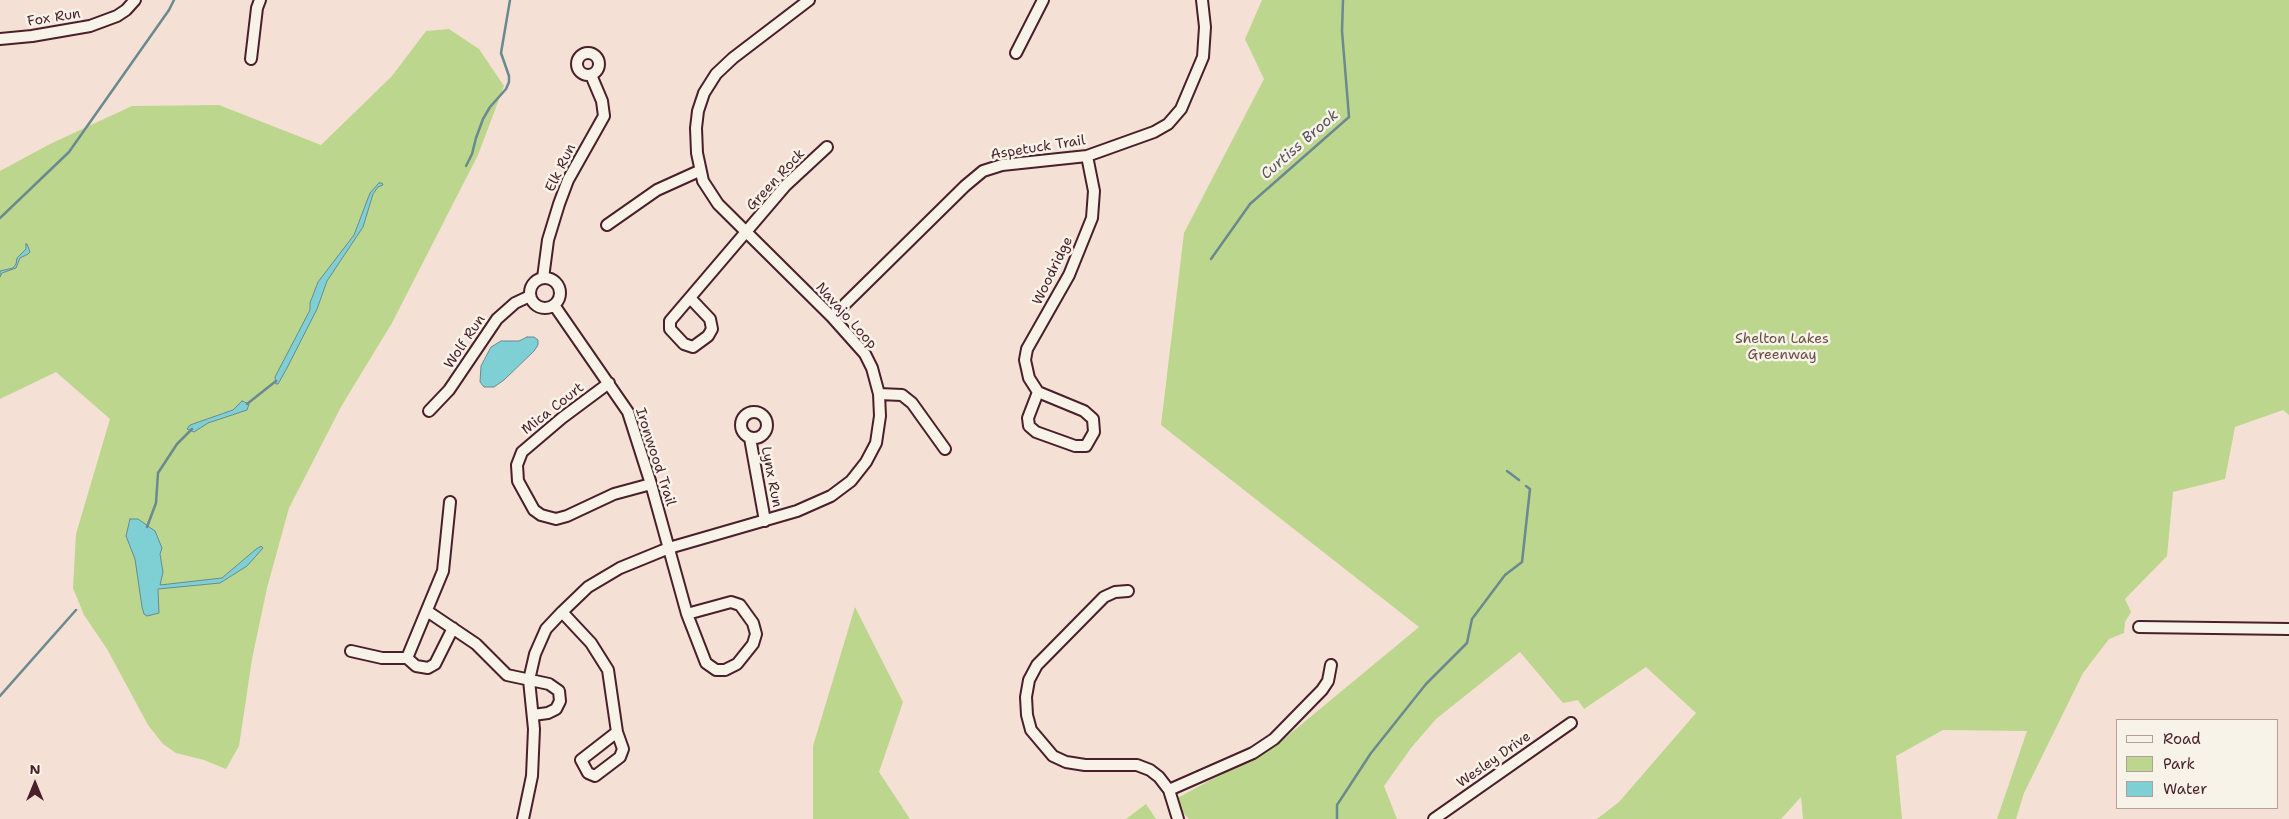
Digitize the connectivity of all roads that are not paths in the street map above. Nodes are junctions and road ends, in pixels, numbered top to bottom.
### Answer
1 (135, 0) edge
2 (260, 0) edge
3 (808, 0) edge
4 (1043, 0) edge
5 (1202, 0) edge
6 (0, 38) edge
7 (1016, 53) dead end
8 (252, 58) dead end
9 (591, 75) dead end
10 (827, 147) dead end
11 (1087, 156) junction
12 (700, 171) junction
13 (607, 225) dead end
14 (746, 233) junction
15 (543, 278) junction
16 (530, 296) junction
17 (691, 299) junction
18 (554, 305) junction
19 (832, 317) junction
20 (609, 383) junction
21 (1038, 392) junction
22 (879, 394) junction
23 (429, 411) dead end
24 (750, 438) dead end
25 (945, 449) dead end
26 (651, 484) junction
27 (450, 502) dead end
28 (766, 521) junction
29 (669, 548) junction
30 (1128, 591) dead end
31 (427, 611) junction
32 (562, 612) junction
33 (687, 614) junction
34 (2139, 626) dead end
35 (453, 628) junction
36 (2289, 629) edge
37 (351, 651) dead end
38 (407, 658) junction
39 (1331, 665) dead end
40 (529, 680) junction
41 (533, 715) junction
42 (1571, 723) dead end
43 (617, 732) junction
44 (1169, 790) junction
45 (523, 819) edge
46 (1178, 819) edge
47 (1434, 819) edge

1 - 6 street, Fox Run
2 - 8 street
3 - 12 street, Navajo Loop
4 - 7 street
5 - 11 street, Aspetuck Trail
9 - 15 street, Elk Run
10 - 14 street, Green Rock
11 - 19 street, Aspetuck Trail
11 - 21 street, Woodridge
12 - 13 street
12 - 14 street, Navajo Loop
14 - 17 street, Green Rock
14 - 19 street, Navajo Loop
15 - 16 street
15 - 18 street
16 - 18 street
16 - 23 street, Wolf Run
17 - 17 street
18 - 20 street, Ironwood Trail
19 - 22 street, Navajo Loop
20 - 26 street, Ironwood Trail
20 - 26 street, Mica Court
21 - 21 street
22 - 25 street
22 - 28 street, Navajo Loop
24 - 28 street, Lynx Run
26 - 29 street, Ironwood Trail
27 - 31 street
28 - 29 street, Navajo Loop
29 - 32 street, Navajo Loop
29 - 33 street, Ironwood Trail
30 - 44 street
31 - 35 street
31 - 38 street
32 - 40 street, Navajo Loop
32 - 43 street
33 - 33 street
34 - 36 street
35 - 38 street
35 - 40 street
37 - 38 street
39 - 44 street
40 - 41 street, Navajo Loop
40 - 41 street
41 - 45 street, Navajo Loop
42 - 47 street, Wesley Drive
43 - 43 street
44 - 46 street

